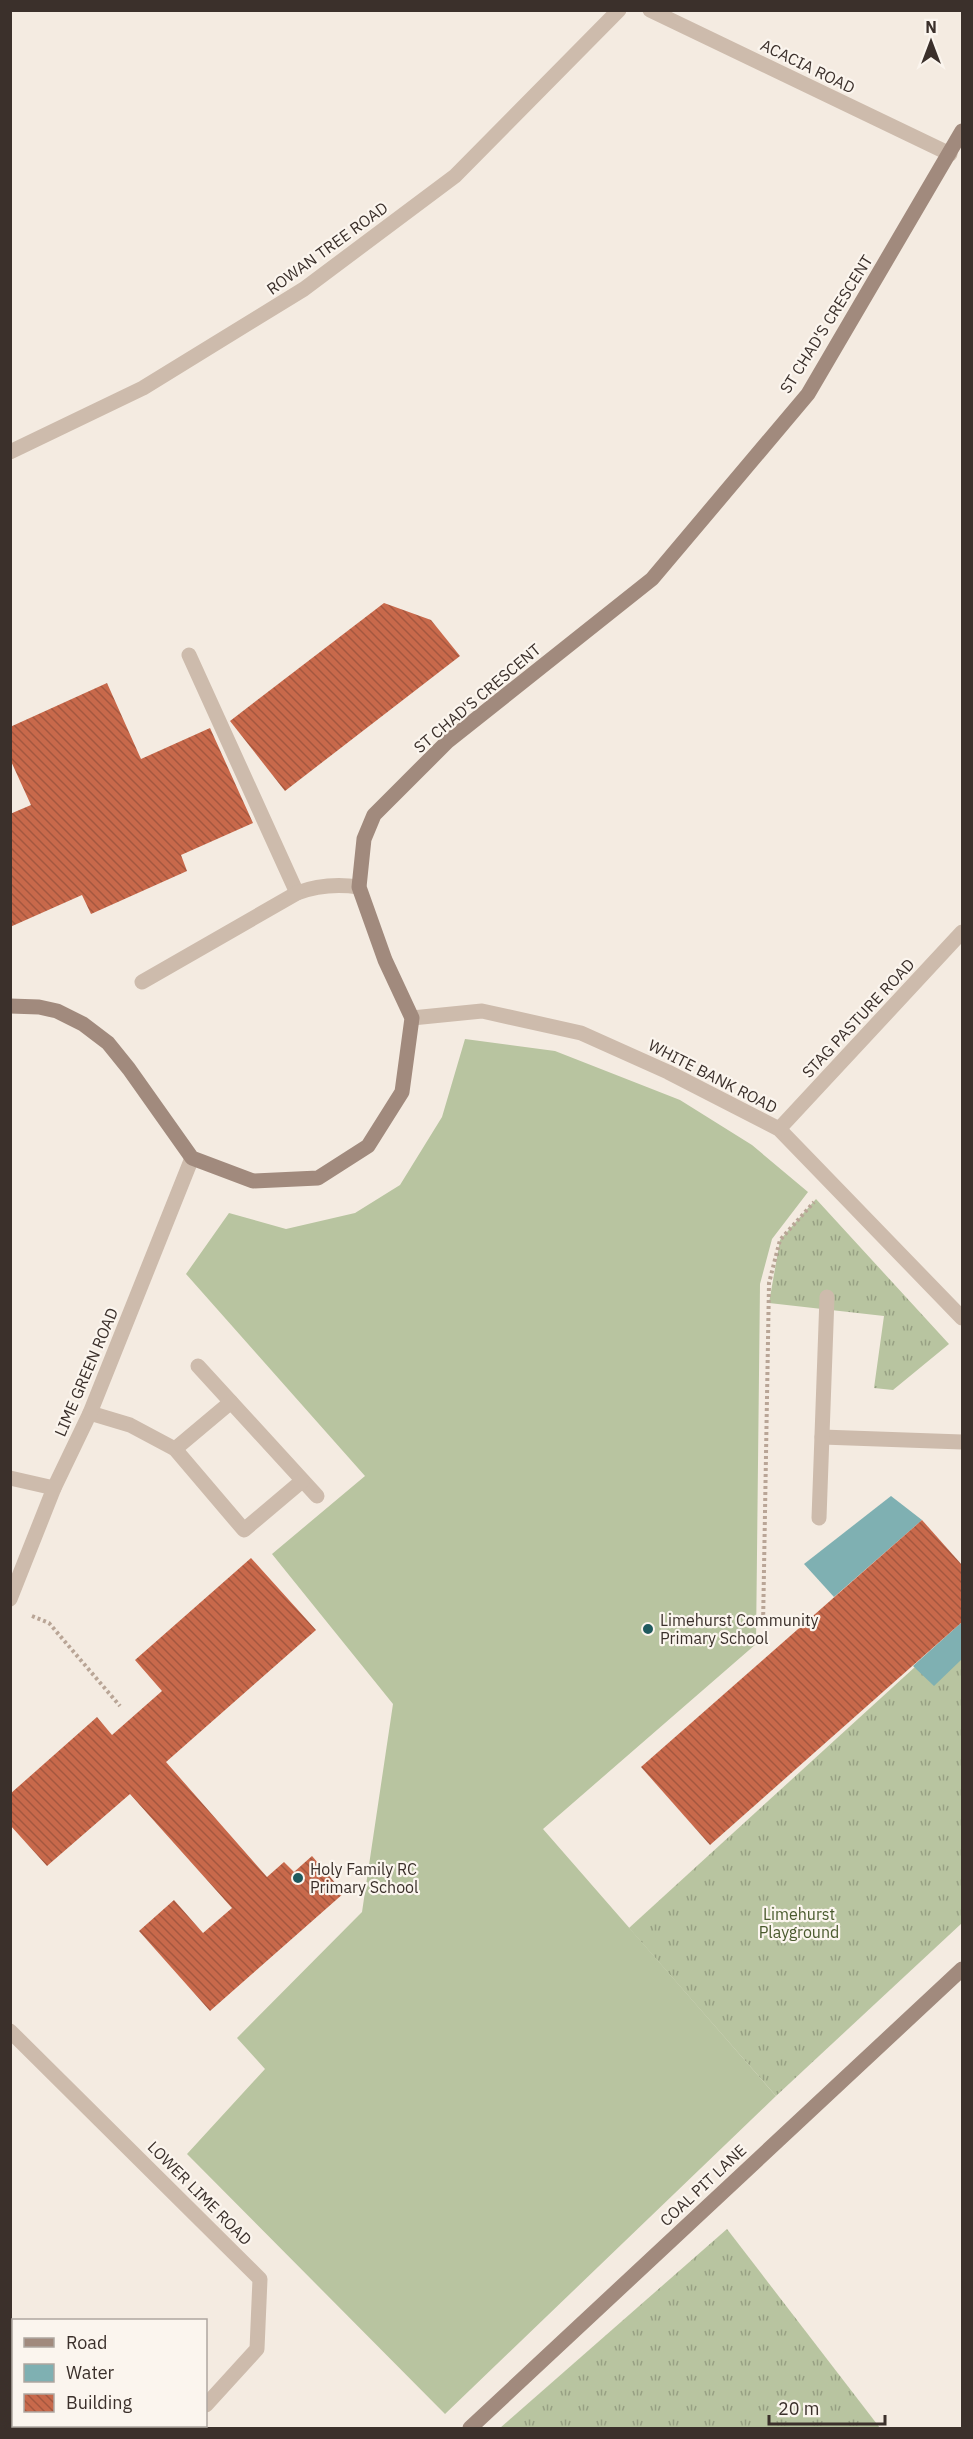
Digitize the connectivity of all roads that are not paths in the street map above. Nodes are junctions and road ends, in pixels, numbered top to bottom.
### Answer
1 (619, 10) edge
2 (650, 10) edge
3 (963, 130) edge
4 (950, 154) junction
5 (10, 452) edge
6 (189, 655) dead end
7 (359, 887) junction
8 (297, 893) junction
9 (963, 932) edge
10 (142, 982) dead end
11 (10, 1006) edge
12 (412, 1018) junction
13 (779, 1130) junction
14 (192, 1158) junction
15 (827, 1298) dead end
16 (963, 1318) edge
17 (198, 1366) dead end
18 (231, 1402) junction
19 (90, 1413) junction
20 (822, 1437) junction
21 (963, 1442) edge
22 (175, 1449) junction
23 (10, 1478) edge
24 (302, 1481) junction
25 (54, 1488) junction
26 (317, 1496) dead end
27 (819, 1518) dead end
28 (10, 1599) edge
29 (963, 1969) edge
30 (10, 2031) edge
31 (207, 2404) edge
32 (470, 2428) edge

1 - 5 street, ROWAN TREE ROAD
2 - 4 street, ACACIA ROAD
3 - 4 street, ST CHAD'S CRESCENT
4 - 7 street, ST CHAD'S CRESCENT
6 - 8 street
7 - 8 street
7 - 12 street, ST CHAD'S CRESCENT
8 - 10 street
9 - 13 street, STAG PASTURE ROAD
11 - 14 street
12 - 13 street, WHITE BANK ROAD
12 - 14 street
13 - 16 street, WHITE BANK ROAD
14 - 19 street, LIME GREEN ROAD
15 - 20 street
17 - 18 street
18 - 22 street
18 - 24 street
19 - 22 street
19 - 25 street, LIME GREEN ROAD
20 - 21 street
20 - 27 street
22 - 24 street
23 - 25 street
24 - 26 street
25 - 28 street, LIME GREEN ROAD
29 - 32 street, COAL PIT LANE
30 - 31 street, LOWER LIME ROAD

